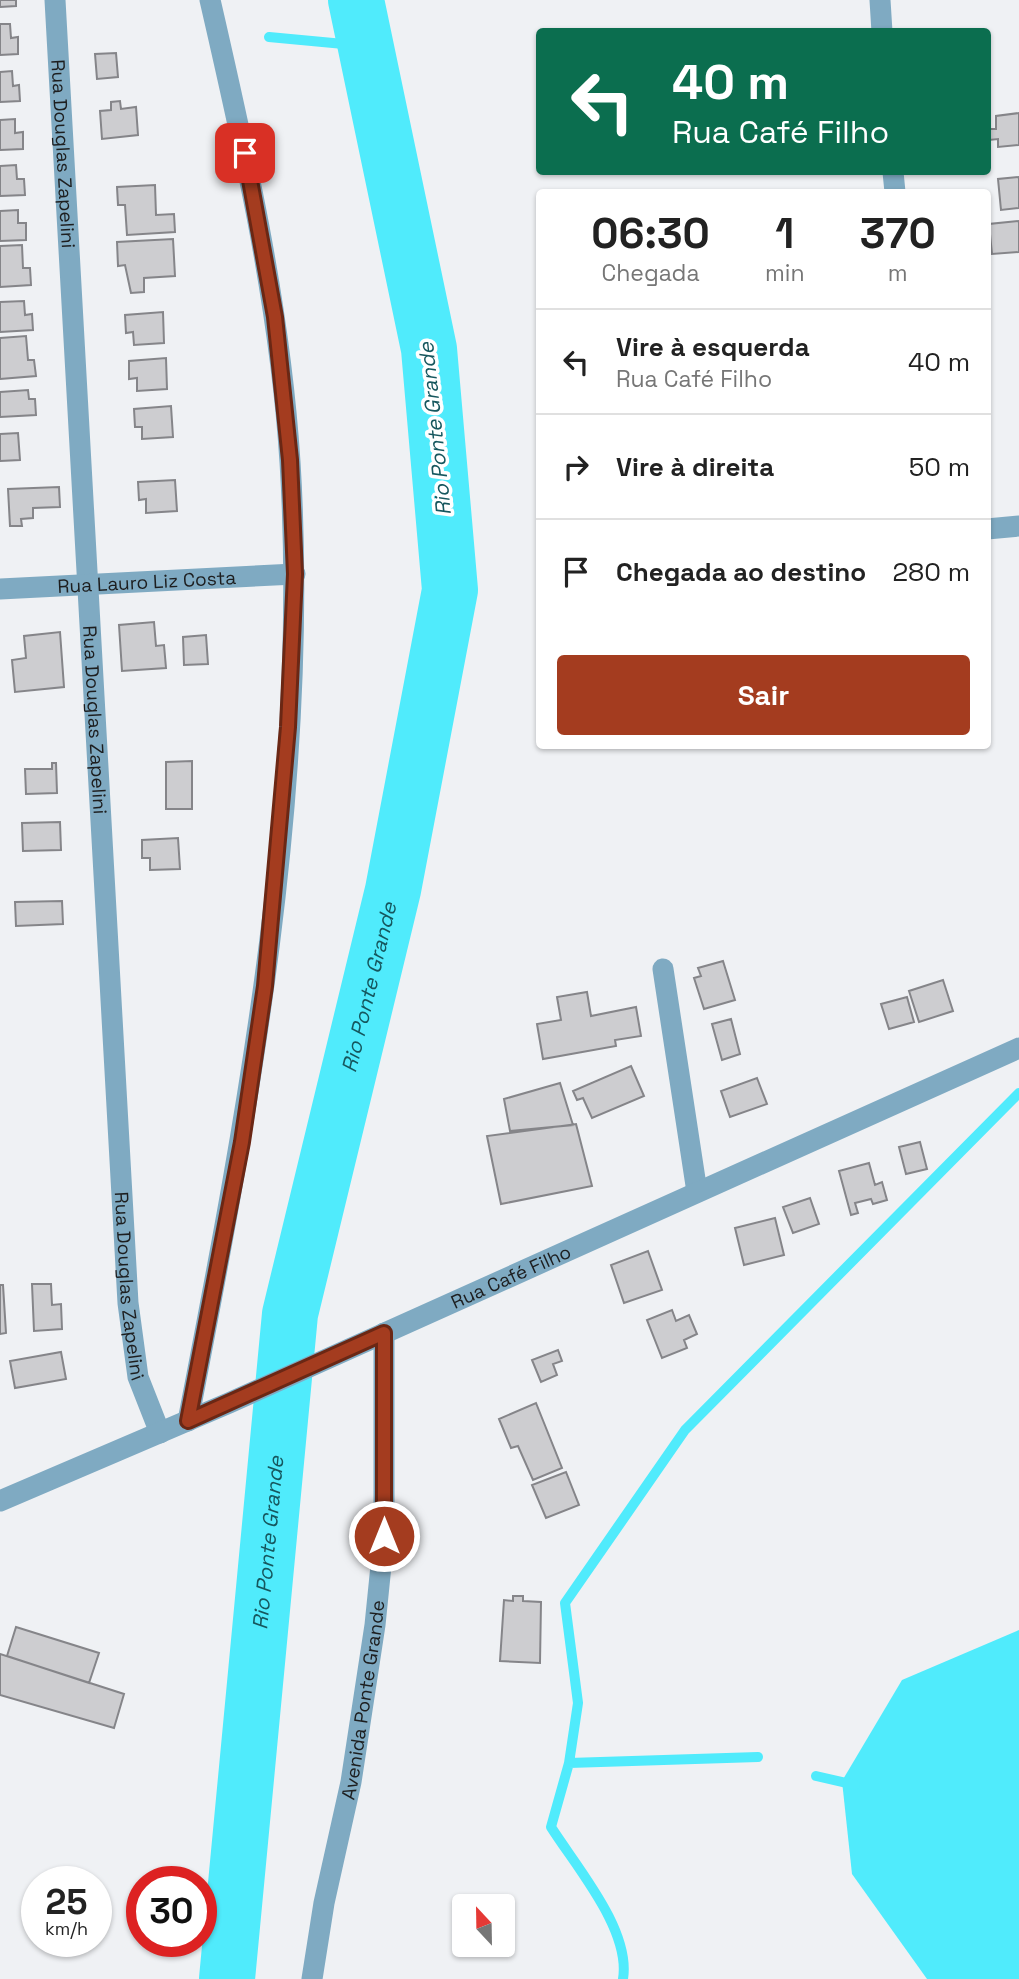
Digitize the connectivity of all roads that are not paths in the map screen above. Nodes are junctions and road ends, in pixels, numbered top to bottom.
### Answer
1 (55, 0) edge
2 (210, 0) edge
3 (880, 0) edge
4 (882, 28) edge
5 (1019, 526) edge
6 (991, 529) edge
7 (295, 574) junction
8 (88, 585) junction
9 (0, 589) edge
10 (663, 969) dead end
11 (1019, 1048) edge
12 (698, 1192) junction
13 (384, 1333) junction
14 (188, 1421) junction
15 (160, 1433) junction
16 (0, 1502) edge
17 (312, 1979) edge

1 - 8 street, Rua Douglas Zapelini
2 - 7 street
3 - 4 street
5 - 6 street
7 - 8 street, Rua Lauro Liz Costa
7 - 14 street
8 - 9 street, Rua Lauro Liz Costa
8 - 15 street, Rua Douglas Zapelini
10 - 12 street
11 - 12 street, Rua Café Filho
12 - 13 street, Rua Café Filho
13 - 14 street, Rua Café Filho
13 - 17 street, Avenida Ponte Grande
14 - 15 street, Rua Café Filho
15 - 16 street, Rua Café Filho

